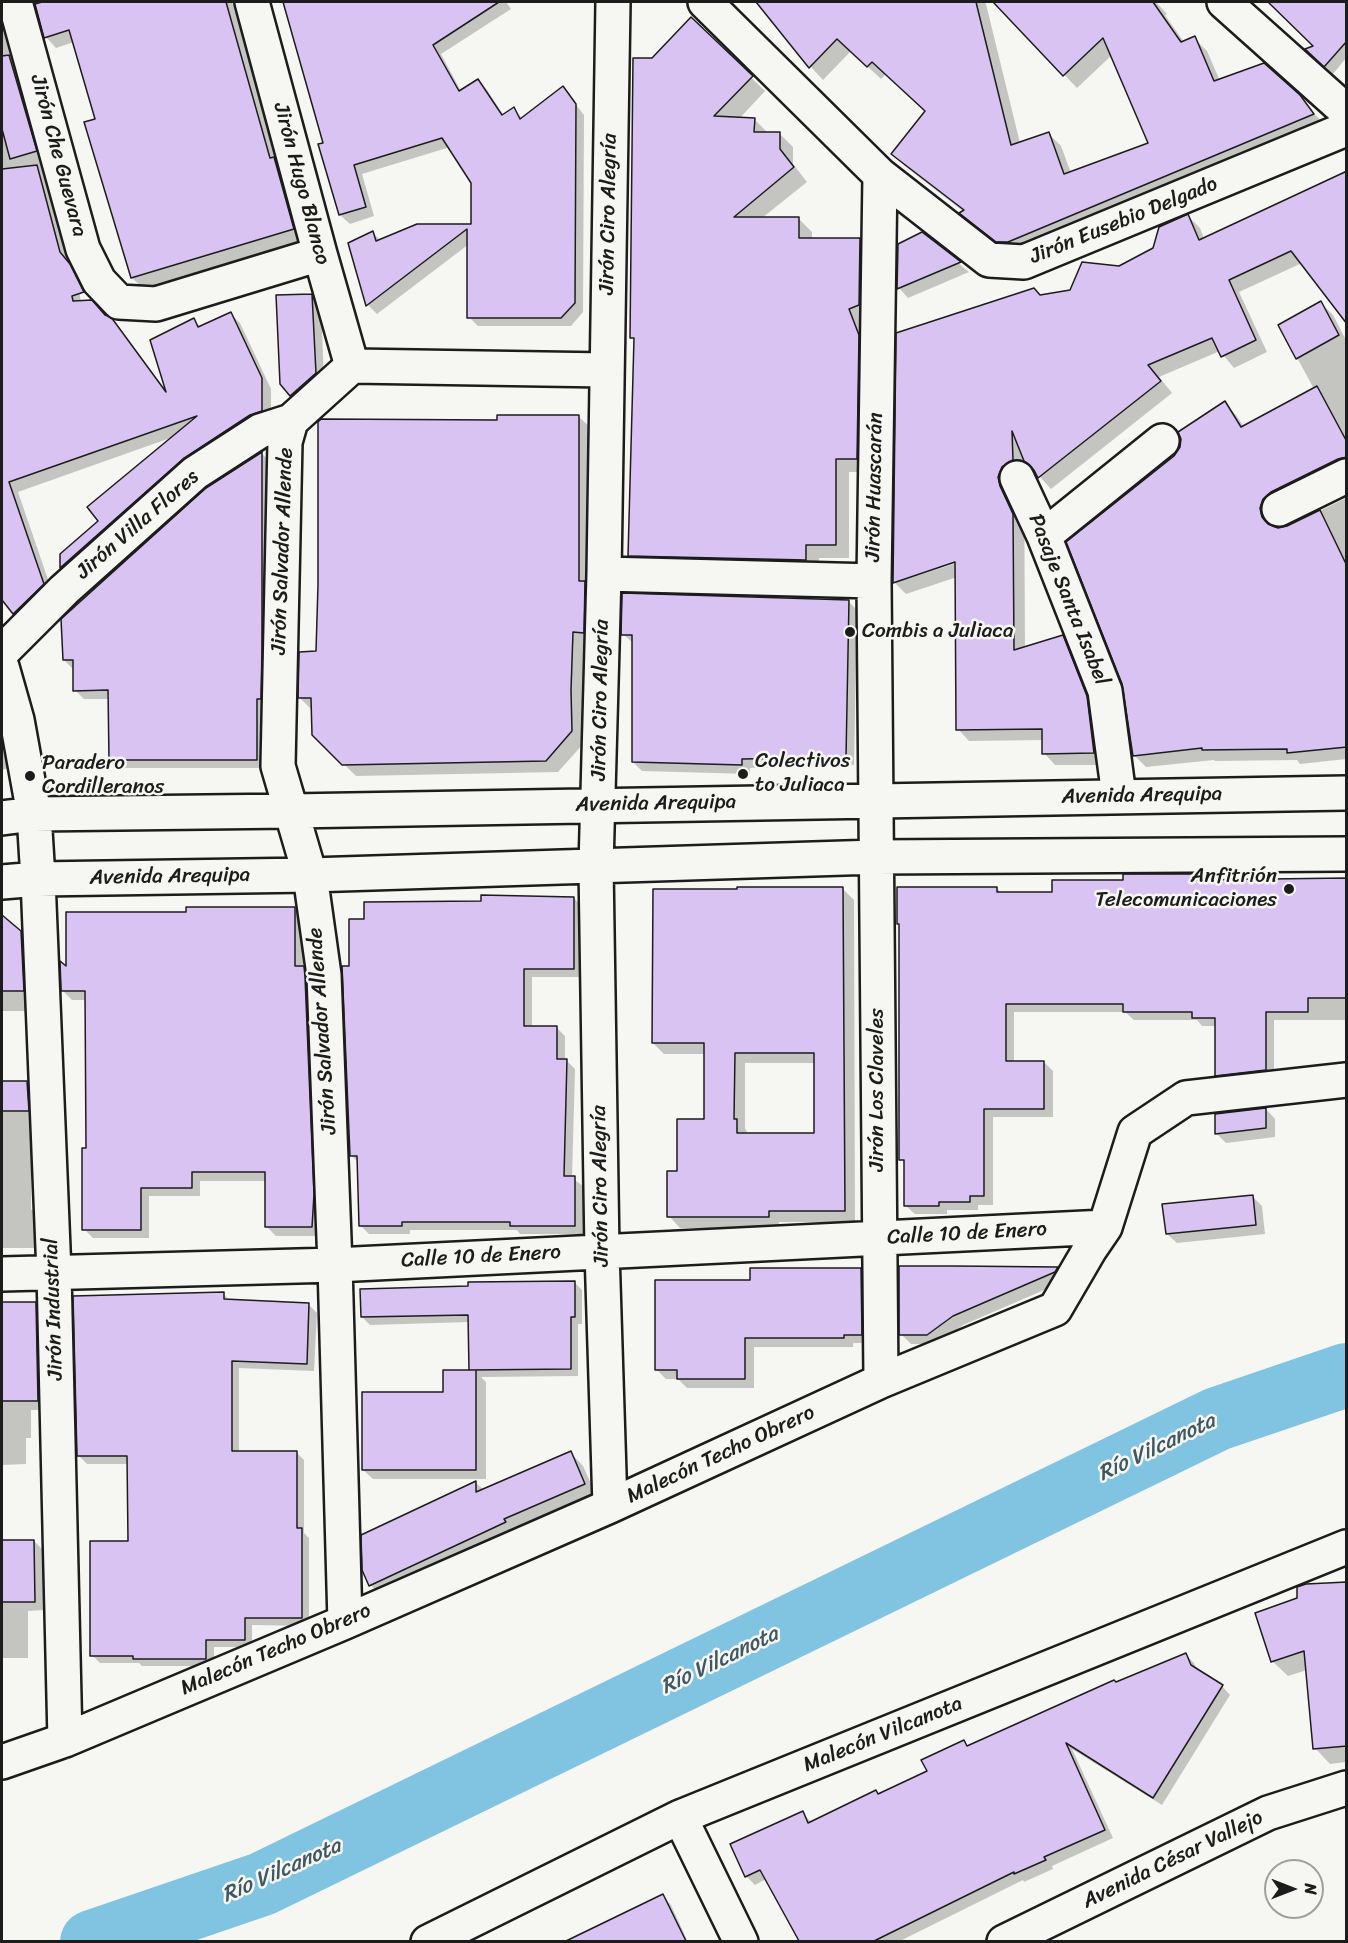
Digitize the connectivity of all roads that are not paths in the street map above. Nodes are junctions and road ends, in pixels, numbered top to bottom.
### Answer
1 (15, 2) edge
2 (252, 2) edge
3 (613, 2) edge
4 (705, 2) edge
5 (1224, 2) edge
6 (1347, 111) edge
7 (1347, 129) edge
8 (880, 175) junction
9 (320, 254) junction
10 (352, 366) junction
11 (607, 370) junction
12 (291, 421) junction
13 (1162, 441) dead end
14 (1347, 476) edge
15 (1017, 478) dead end
16 (1279, 509) dead end
17 (1044, 536) junction
18 (604, 574) junction
19 (874, 581) junction
20 (2, 652) edge
21 (2, 667) edge
22 (1347, 793) edge
23 (1119, 796) junction
24 (876, 800) junction
25 (599, 806) junction
26 (291, 811) junction
27 (34, 813) junction
28 (2, 818) edge
29 (1347, 854) edge
30 (876, 856) junction
31 (596, 866) junction
32 (310, 875) junction
33 (38, 879) junction
34 (2, 882) edge
35 (1347, 1080) edge
36 (1105, 1227) junction
37 (878, 1239) junction
38 (602, 1251) junction
39 (335, 1265) junction
40 (54, 1273) junction
41 (2, 1274) edge
42 (881, 1381) junction
43 (610, 1506) junction
44 (1347, 1547) edge
45 (345, 1622) junction
46 (65, 1740) junction
47 (2, 1762) edge
48 (1347, 1788) edge
49 (680, 1817) junction
50 (428, 1941) edge
51 (741, 1941) edge
52 (1004, 1941) edge

1 - 9 street, Jirón Che Guevara
2 - 9 street, Jirón Hugo Blanco
3 - 11 street, Jirón Ciro Alegría
4 - 8 street, Jirón Eusebio Delgado
5 - 6 street
7 - 8 street, Jirón Eusebio Delgado
8 - 19 street, Jirón Huascarán
9 - 10 street, Jirón Hugo Blanco
10 - 11 street
10 - 12 street, Jirón Salvador Allende
11 - 18 street, Jirón Ciro Alegría
12 - 20 street, Jirón Villa Flores
12 - 26 street, Jirón Salvador Allende
13 - 17 street
14 - 16 street
15 - 17 street, Pasaje Santa Isabel
17 - 23 street, Pasaje Santa Isabel
18 - 19 street
18 - 25 street, Jirón Ciro Alegría
19 - 24 street, Jirón Huascarán
21 - 27 street, Jirón Industrial
22 - 23 street, Avenida Arequipa
23 - 24 street, Avenida Arequipa
24 - 25 street, Avenida Arequipa
24 - 30 street, Jirón Los Claveles
25 - 26 street, Avenida Arequipa
25 - 31 street, Jirón Ciro Alegría
26 - 27 street, Avenida Arequipa
26 - 32 street, Jirón Salvador Allende
27 - 28 street, Avenida Arequipa
27 - 33 street, Jirón Industrial
29 - 30 street, Avenida Arequipa
30 - 31 street, Avenida Arequipa
30 - 37 street, Jirón Los Claveles
31 - 32 street, Avenida Arequipa
31 - 38 street, Jirón Ciro Alegría
32 - 33 street, Avenida Arequipa
32 - 39 street, Jirón Salvador Allende
33 - 34 street, Avenida Arequipa
33 - 40 street, Jirón Industrial
35 - 36 street, Malecón Techo Obrero
36 - 37 street, Calle 10 de Enero
36 - 42 street, Malecón Techo Obrero
37 - 38 street, Calle 10 de Enero
37 - 42 street, Jirón Los Claveles
38 - 39 street, Calle 10 de Enero
38 - 43 street, Jirón Ciro Alegría
39 - 40 street, Calle 10 de Enero
39 - 45 street, Jirón Salvador Allende
40 - 41 street, Calle 10 de Enero
40 - 46 street, Jirón Industrial
42 - 43 street, Malecón Techo Obrero
43 - 45 street, Malecón Techo Obrero
44 - 49 street, Malecón Vilcanota
45 - 46 street, Malecón Techo Obrero
46 - 47 street, Malecón Techo Obrero
48 - 52 street, Avenida César Vallejo
49 - 50 street, Malecón Vilcanota
49 - 51 street

